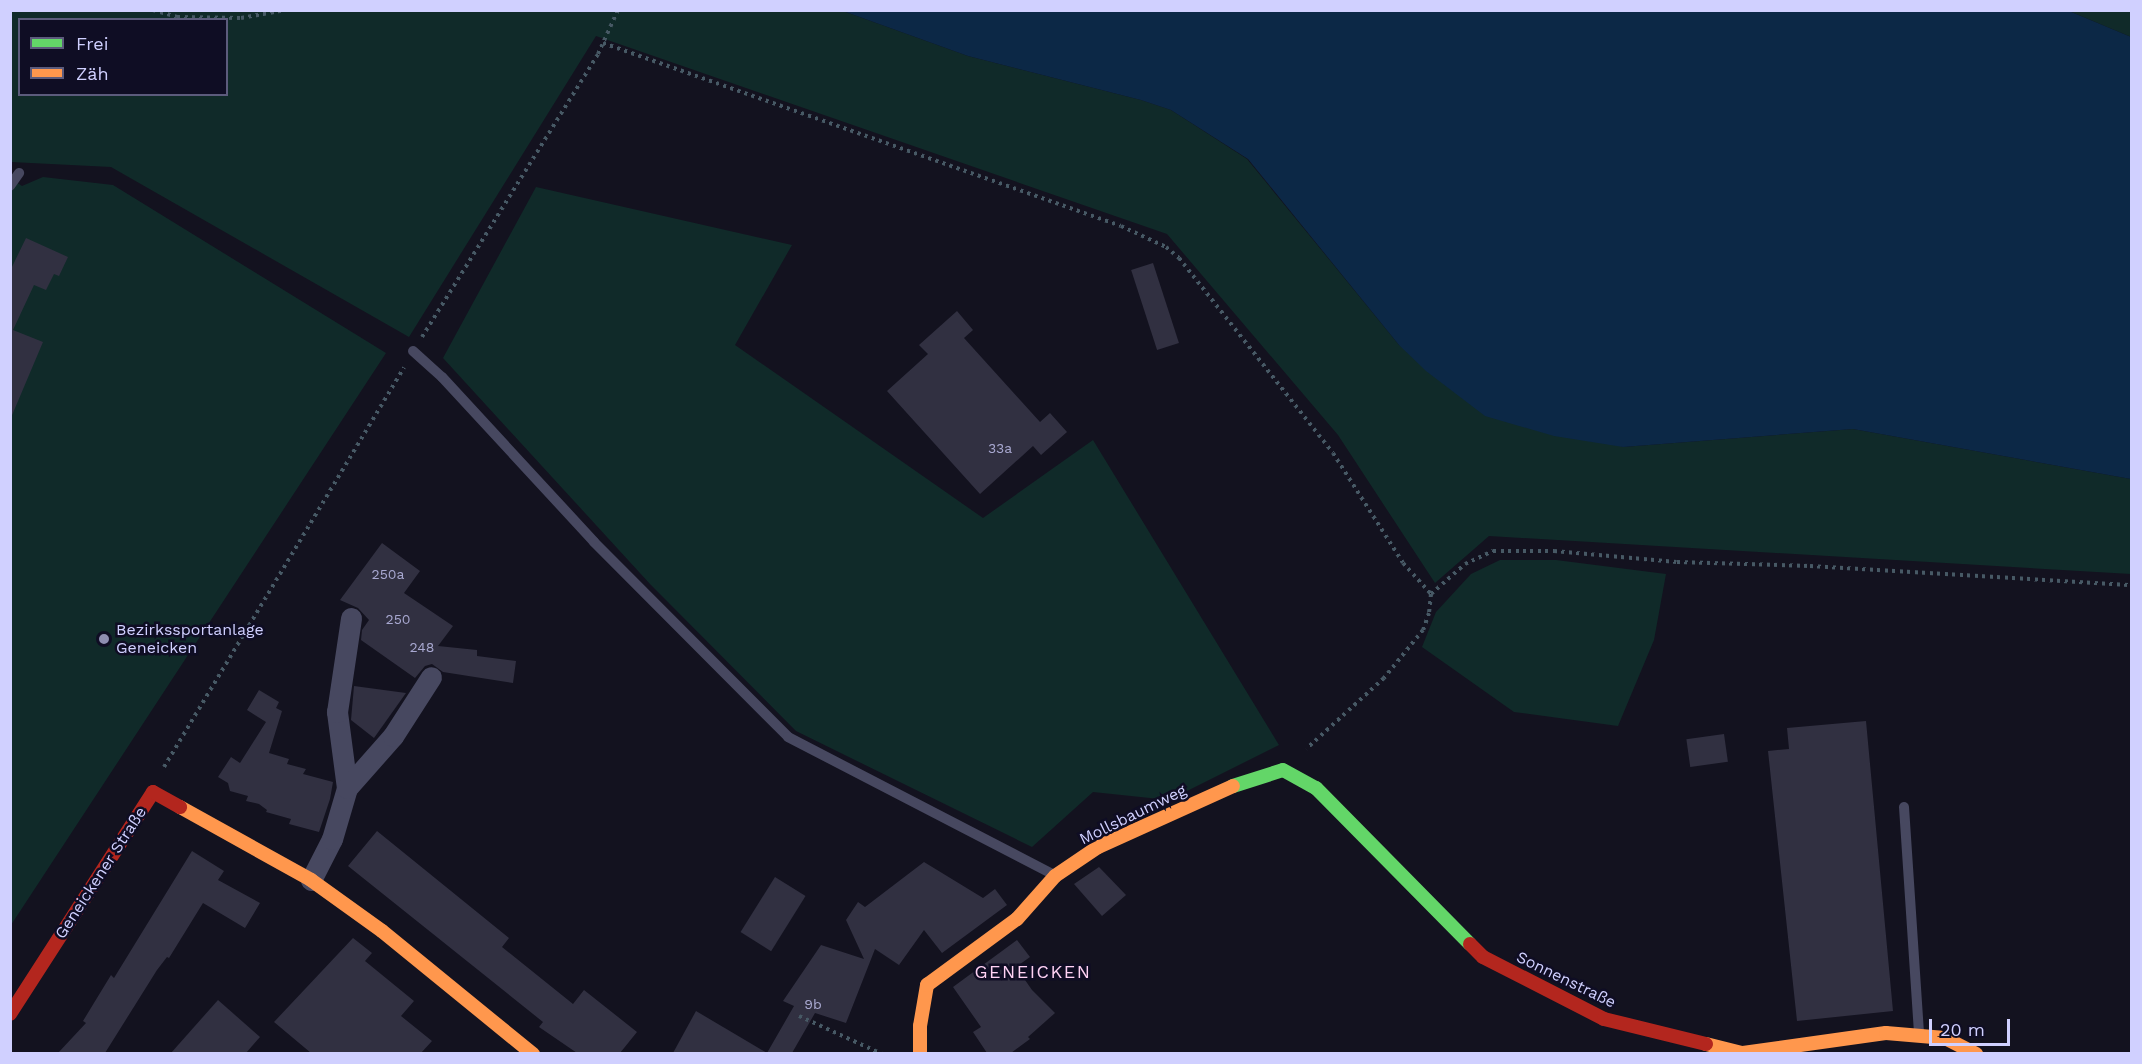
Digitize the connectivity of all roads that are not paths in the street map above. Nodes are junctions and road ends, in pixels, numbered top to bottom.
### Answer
1 (19, 173) dead end
2 (10, 186) edge
3 (413, 351) road end
4 (351, 618) dead end
5 (431, 677) dead end
6 (1283, 770) joint
7 (347, 788) junction
8 (1904, 807) dead end
9 (1055, 876) junction
10 (311, 880) junction
11 (10, 1014) edge
12 (1919, 1036) junction
13 (533, 1053) edge
14 (920, 1053) edge
15 (1976, 1053) edge

1 - 2 lane
3 - 9 lane
4 - 7 street
5 - 7 street
6 - 9 street, Mollsbaumweg
6 - 12 street, Sonnenstraße
7 - 10 street
8 - 12 lane
9 - 14 street, Mollsbaumweg
10 - 11 street, Geneickener Straße
10 - 13 street, Geneickener Straße
12 - 15 street, Sonnenstraße

